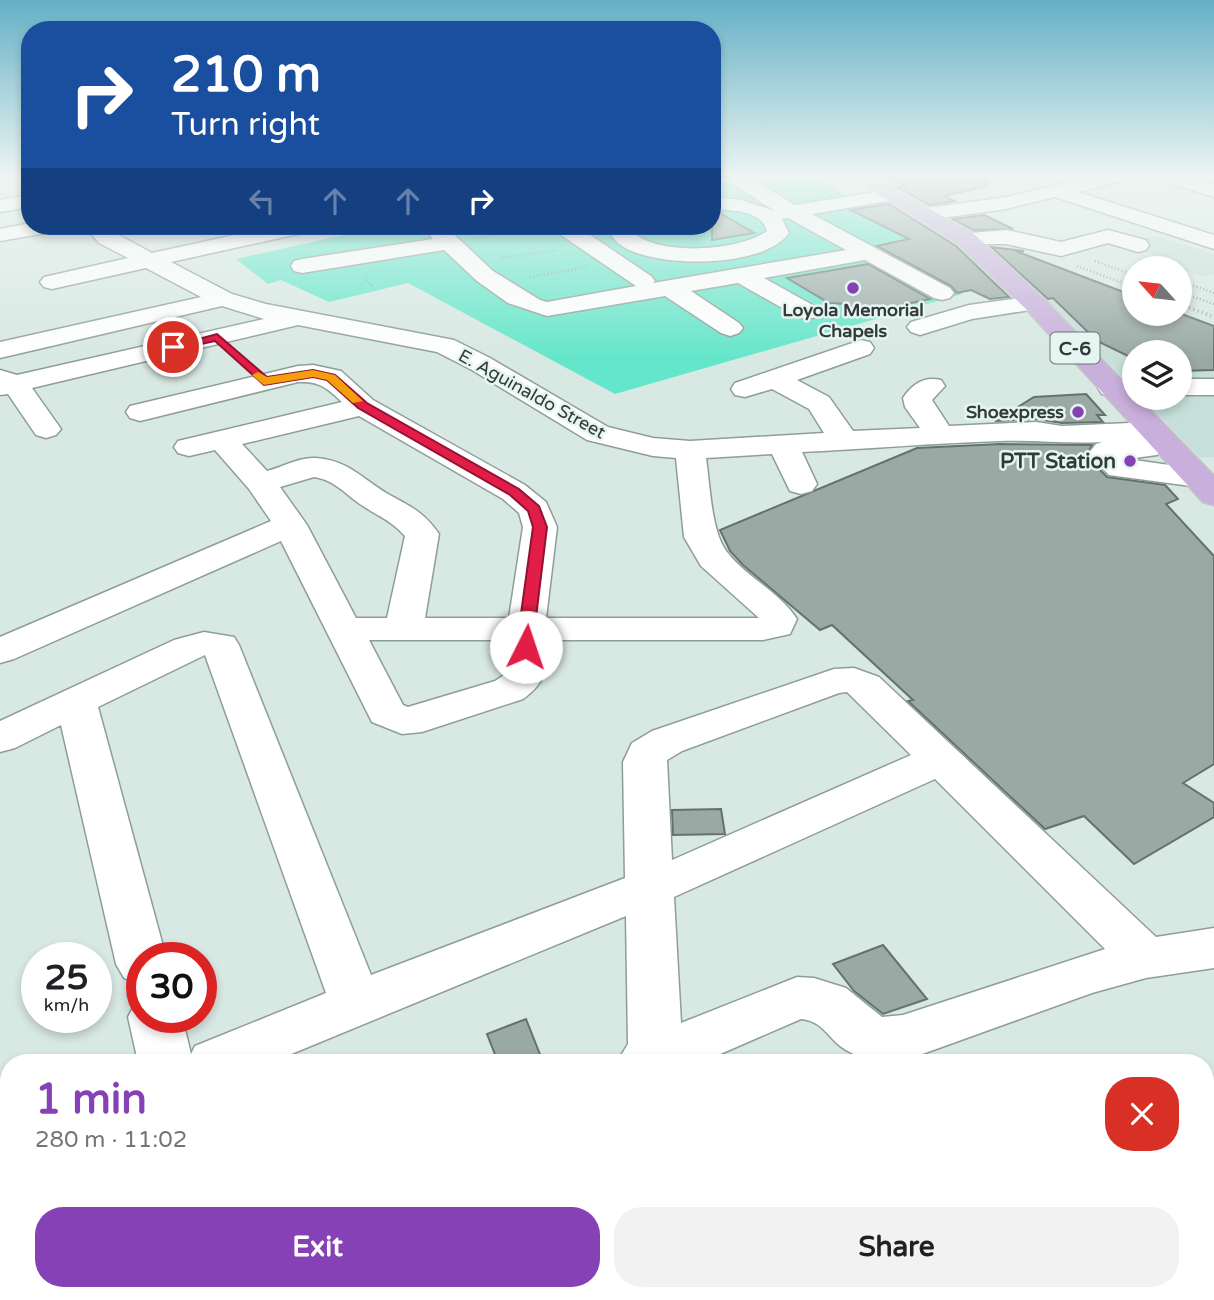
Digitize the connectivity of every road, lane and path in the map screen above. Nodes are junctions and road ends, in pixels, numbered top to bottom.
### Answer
1 (107, 238) edge
2 (230, 238) edge
3 (251, 238) edge
4 (444, 238) edge
5 (483, 238) edge
6 (575, 238) edge
7 (606, 238) edge
8 (632, 238) edge
9 (774, 238) edge
10 (840, 238) edge
11 (993, 238) edge
12 (1009, 238) edge
13 (1102, 238) edge
14 (1114, 238) edge
15 (966, 239) joint
16 (236, 241) junction
17 (449, 243) junction
18 (589, 244) junction
19 (1138, 245) dead end
20 (868, 253) junction
21 (1102, 256) dead end
22 (148, 261) junction
23 (617, 262) junction
24 (1082, 262) dead end
25 (471, 263) junction
26 (302, 266) dead end
27 (28, 270) dead end
28 (1122, 271) edge
29 (741, 275) junction
30 (52, 282) junction
31 (1122, 282) edge
32 (494, 283) junction
33 (1192, 285) edge
34 (663, 289) junction
35 (942, 293) dead end
36 (1214, 293) edge
37 (1192, 296) edge
38 (223, 299) junction
39 (1034, 303) junction
40 (1214, 304) edge
41 (573, 306) junction
42 (1192, 309) edge
43 (807, 312) dead end
44 (1214, 317) edge
45 (300, 318) junction
46 (119, 324) junction
47 (596, 324) dead end
48 (920, 327) dead end
49 (730, 328) dead end
50 (7, 343) edge
51 (861, 348) dead end
52 (240, 359) junction
53 (775, 379) junction
54 (5, 383) edge
55 (931, 386) dead end
56 (1122, 386) edge
57 (148, 387) junction
58 (1192, 387) edge
59 (1214, 387) edge
60 (745, 389) dead end
61 (363, 406) junction
62 (1139, 410) edge
63 (46, 429) dead end
64 (1154, 432) junction
65 (941, 435) junction
66 (844, 441) junction
67 (783, 445) junction
68 (690, 450) junction
69 (1204, 479) edge
70 (261, 483) junction
71 (801, 484) dead end
72 (290, 524) junction
73 (404, 628) junction
74 (526, 628) junction
75 (344, 629) junction
76 (0, 651) edge
77 (76, 701) junction
78 (0, 738) edge
79 (941, 759) junction
80 (651, 887) junction
81 (136, 942) edge
82 (1214, 948) edge
83 (1146, 958) junction
84 (356, 1003) junction
85 (159, 1033) edge
86 (164, 1054) edge
87 (234, 1054) edge
88 (652, 1054) edge
89 (668, 1054) edge

1 - 22 street, E. Aguinaldo Street
2 - 16 street
3 - 16 street
4 - 17 street
5 - 17 path
6 - 18 street
7 - 18 street
8 - 9 street
10 - 20 street
11 - 15 street
12 - 13 street
14 - 19 street
15 - 39 main road, C-6
16 - 22 street
17 - 25 street
17 - 26 street
18 - 23 street
18 - 25 path
20 - 29 street
20 - 35 street
21 - 28 path
22 - 30 street
22 - 38 street, E. Aguinaldo Street
23 - 32 path
23 - 34 street
24 - 31 path
25 - 32 street
27 - 30 street
29 - 34 street
29 - 43 street
30 - 46 street
32 - 41 street
33 - 36 path
34 - 41 street
34 - 49 street
37 - 40 path
38 - 45 street, E. Aguinaldo Street
38 - 46 street
39 - 48 street
39 - 56 main road, C-6
41 - 47 street
42 - 44 path
45 - 52 street
45 - 68 street, E. Aguinaldo Street
46 - 50 street
51 - 53 street
52 - 57 street
52 - 57 street
52 - 61 street
53 - 60 street
53 - 66 street
54 - 57 street
54 - 63 street
55 - 65 street
58 - 59 street
61 - 70 street
61 - 74 street
62 - 64 main road, C-6
64 - 65 street, E. Aguinaldo Street
64 - 69 main road, C-6
64 - 69 street
65 - 66 street, E. Aguinaldo Street
66 - 67 street, E. Aguinaldo Street
67 - 68 street, E. Aguinaldo Street
67 - 71 street
68 - 74 street
70 - 72 street
70 - 73 street
72 - 75 street
72 - 76 street
73 - 74 street
73 - 75 street
74 - 75 street
77 - 78 street
77 - 81 street
77 - 84 street
79 - 80 street
79 - 80 street
79 - 83 street
80 - 84 street
80 - 88 street
82 - 83 street
83 - 89 street
84 - 87 street
85 - 86 street

